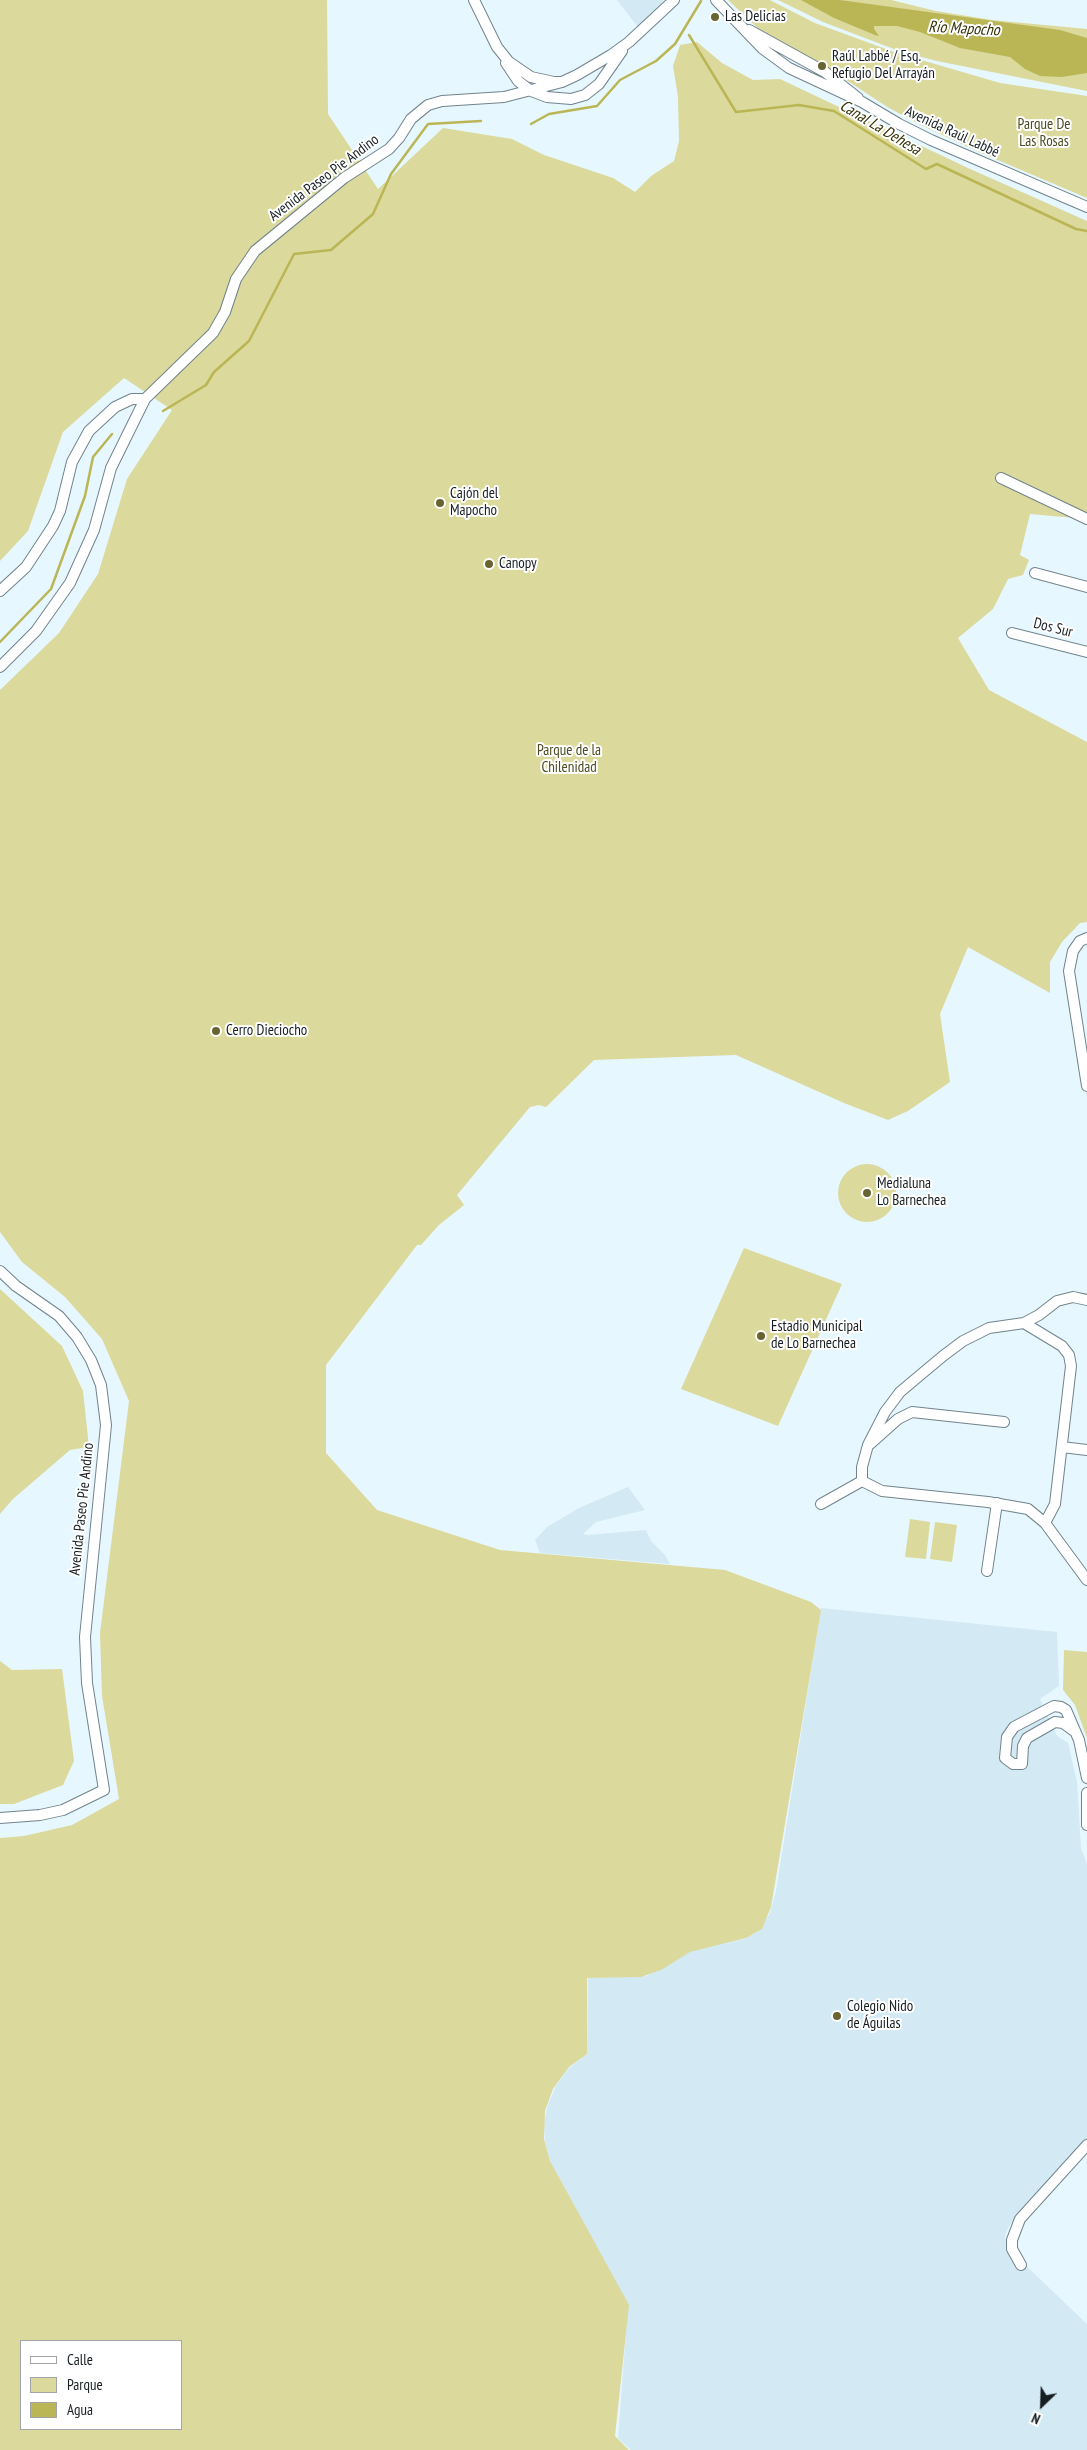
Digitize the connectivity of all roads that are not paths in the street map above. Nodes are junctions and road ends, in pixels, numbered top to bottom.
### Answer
1 (474, 0) edge
2 (674, 0) edge
3 (716, 0) edge
4 (746, 28) junction
5 (629, 42) junction
6 (503, 56) junction
7 (798, 57) junction
8 (788, 68) junction
9 (562, 82) junction
10 (531, 91) junction
11 (862, 102) junction
12 (1087, 207) edge
13 (145, 399) junction
14 (1001, 478) dead end
15 (1087, 519) edge
16 (1035, 573) dead end
17 (1087, 587) edge
18 (0, 591) edge
19 (1012, 633) dead end
20 (1087, 652) edge
21 (0, 667) edge
22 (1087, 938) edge
23 (1087, 1086) edge
24 (0, 1271) edge
25 (1087, 1300) edge
26 (1024, 1322) junction
27 (1004, 1422) dead end
28 (868, 1446) junction
29 (1062, 1447) junction
30 (1087, 1450) edge
31 (862, 1481) junction
32 (997, 1503) junction
33 (821, 1504) dead end
34 (1045, 1523) junction
35 (987, 1571) dead end
36 (1087, 1580) edge
37 (1074, 1730) junction
38 (1087, 1778) edge
39 (1087, 1793) edge
40 (0, 1818) edge
41 (1087, 1825) edge
42 (1087, 2145) edge
43 (1020, 2265) dead end

1 - 6 street
2 - 5 street
3 - 4 street, Avenida Raúl Labbé
4 - 7 street, Avenida Raúl Labbé
4 - 8 street, Avenida Raúl Labbé
5 - 9 street, Avenida Paseo Pie Andino
5 - 10 street
6 - 9 street
6 - 10 street
7 - 8 street
7 - 11 street, Avenida Raúl Labbé
8 - 11 street, Avenida Raúl Labbé
9 - 10 street, Avenida Paseo Pie Andino
10 - 13 street, Avenida Paseo Pie Andino
11 - 12 street, Avenida Raúl Labbé
13 - 18 street
13 - 21 street, Avenida Paseo Pie Andino
14 - 15 street
16 - 17 street
19 - 20 street, Dos Sur
22 - 23 street
24 - 40 street, Avenida Paseo Pie Andino
25 - 26 street
26 - 28 street
26 - 29 street
27 - 28 street
28 - 31 street
29 - 30 street
29 - 34 street
31 - 32 street
31 - 33 street
32 - 34 street
32 - 35 street
34 - 36 street
37 - 37 street
37 - 38 street
39 - 41 street
42 - 43 street

